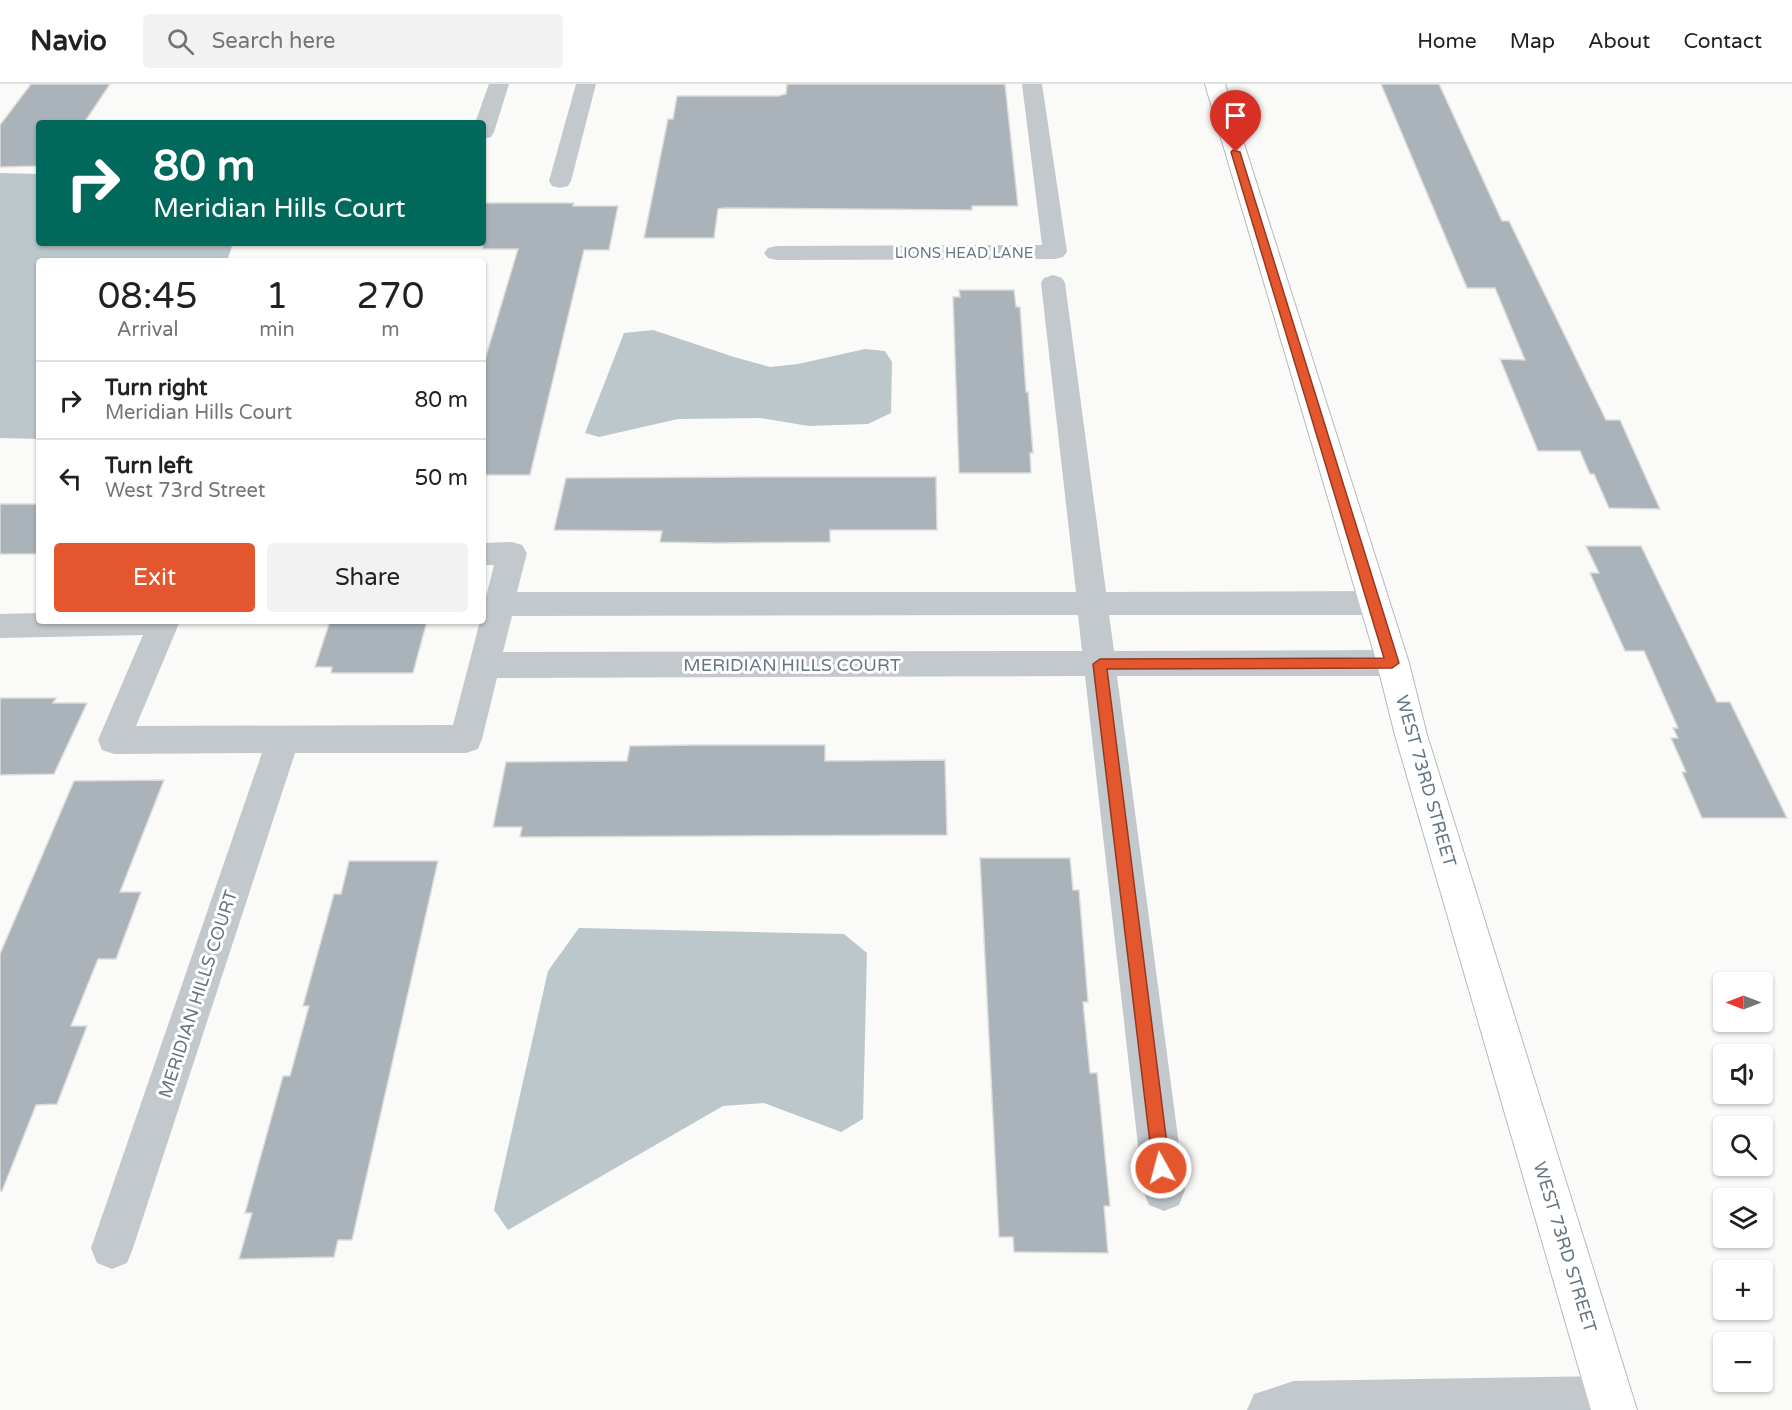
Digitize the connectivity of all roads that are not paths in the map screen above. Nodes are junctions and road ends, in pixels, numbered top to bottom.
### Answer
1 (499, 84) edge
2 (586, 84) edge
3 (1032, 84) edge
4 (1215, 84) edge
5 (486, 123) edge
6 (560, 181) dead end
7 (776, 253) dead end
8 (1053, 283) dead end
9 (486, 554) edge
10 (1092, 603) junction
11 (1374, 603) junction
12 (500, 604) junction
13 (82, 624) edge
14 (163, 624) edge
15 (0, 626) edge
16 (1392, 663) junction
17 (1100, 664) junction
18 (485, 665) junction
19 (283, 739) junction
20 (1164, 1190) dead end
21 (112, 1248) dead end
22 (1612, 1405) edge
23 (1270, 1410) edge

1 - 5 street
2 - 6 street
3 - 7 street, LIONS HEAD LANE
4 - 11 main road, WEST 73RD STREET
8 - 10 street
9 - 12 street
10 - 11 street
10 - 12 street
10 - 17 street
11 - 16 main road, WEST 73RD STREET
12 - 18 street
13 - 15 street
14 - 19 street
16 - 17 street, MERIDIAN HILLS COURT
16 - 22 main road, WEST 73RD STREET
17 - 18 street, MERIDIAN HILLS COURT
17 - 20 street
18 - 19 street
19 - 21 street, MERIDIAN HILLS COURT
22 - 23 street

